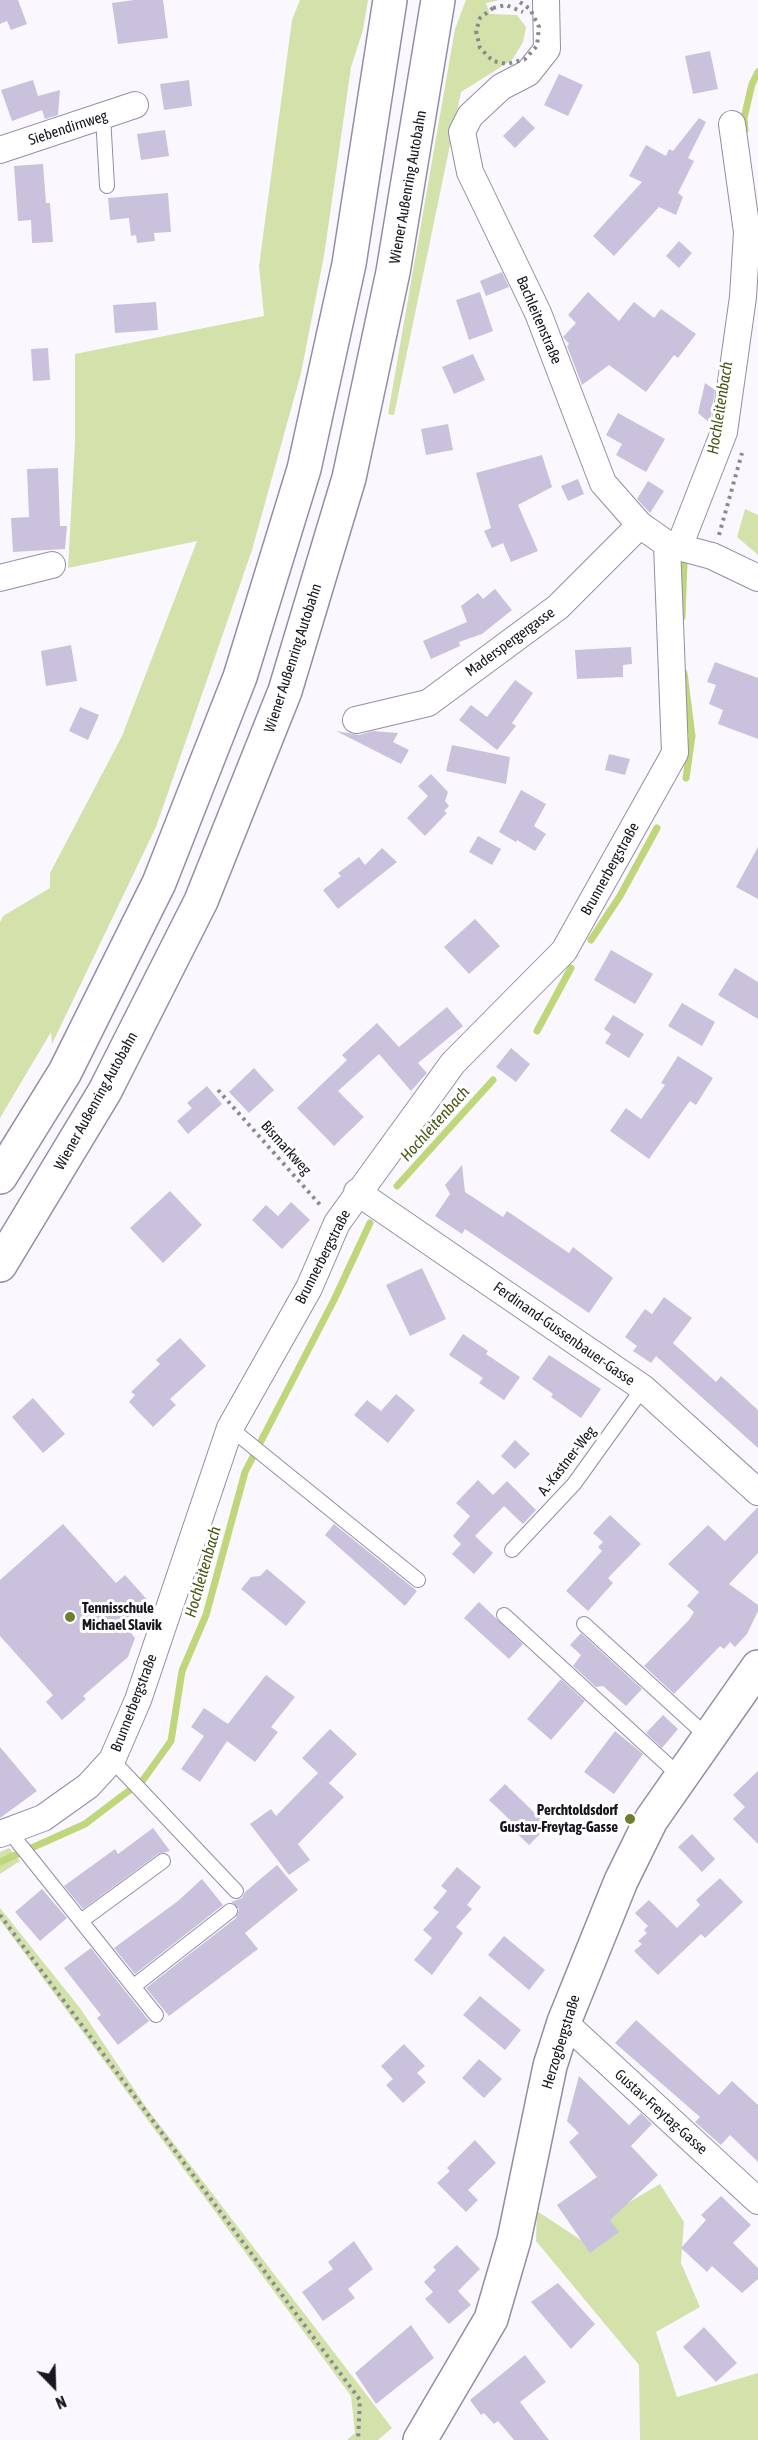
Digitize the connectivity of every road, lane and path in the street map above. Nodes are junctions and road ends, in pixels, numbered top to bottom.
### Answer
1 (390, 0) edge
2 (438, 0) edge
3 (517, 0) edge
4 (546, 0) edge
5 (531, 24) dead end
6 (523, 50) dead end
7 (501, 87) junction
8 (135, 105) dead end
9 (103, 116) junction
10 (732, 124) dead end
11 (0, 150) edge
12 (107, 186) dead end
13 (640, 525) junction
14 (684, 548) junction
15 (52, 565) dead end
16 (0, 578) edge
17 (758, 578) edge
18 (356, 720) dead end
19 (218, 1090) dead end
20 (0, 1177) edge
21 (357, 1192) junction
22 (337, 1223) junction
23 (0, 1265) edge
24 (642, 1388) junction
25 (239, 1436) junction
26 (758, 1492) edge
27 (512, 1550) dead end
28 (418, 1580) dead end
29 (504, 1615) dead end
30 (584, 1624) dead end
31 (758, 1667) edge
32 (709, 1738) junction
33 (112, 1760) junction
34 (681, 1777) junction
35 (10, 1837) edge
36 (163, 1861) dead end
37 (236, 1891) dead end
38 (230, 1911) dead end
39 (0, 1915) edge
40 (81, 1921) junction
41 (134, 1986) junction
42 (156, 2015) dead end
43 (564, 2022) junction
44 (758, 2201) edge
45 (358, 2440) edge
46 (420, 2440) edge

1 - 20 main road
2 - 23 main road, Wiener Außenring Autobahn
3 - 5 path, bridge
4 - 7 street
6 - 7 path
7 - 13 street, Bachleitenstraße
8 - 9 street, Siebendirnweg
9 - 11 street, Siebendirnweg
9 - 12 lane
10 - 14 street, Brunnerbergstraße
13 - 14 street, Bachleitenstraße
13 - 18 street, Maderspergergasse
14 - 17 street, Bachleitenstraße
14 - 21 street, Brunnerbergstraße
15 - 16 street
19 - 22 path, Bismarkweg
21 - 22 street, Brunnerbergstraße
21 - 24 street, Ferdinand-Gussenbauer-Gasse
22 - 25 street, Brunnerbergstraße
24 - 26 street, Ferdinand-Gussenbauer-Gasse
24 - 27 lane, A.-Kastner-Weg
25 - 28 lane
25 - 33 street, Brunnerbergstraße
29 - 34 lane
30 - 32 lane
31 - 32 main road, Herzogbergstraße
32 - 34 main road, Herzogbergstraße
33 - 35 street, Brunnerbergstraße
33 - 37 lane
34 - 43 main road, Herzogbergstraße
35 - 40 lane
36 - 40 lane
38 - 41 lane
39 - 45 path
40 - 41 lane
41 - 42 lane
43 - 44 street, Gustav-Freytag-Gasse
43 - 46 main road, Herzogbergstraße

